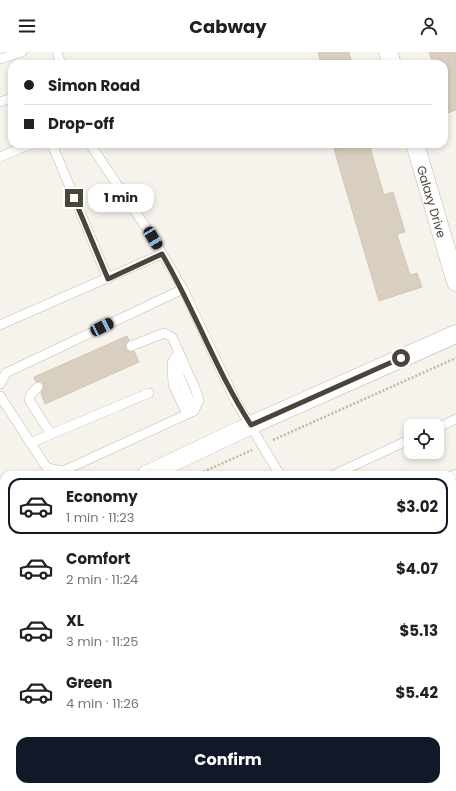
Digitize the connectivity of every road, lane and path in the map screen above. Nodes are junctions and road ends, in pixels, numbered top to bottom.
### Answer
1 (22, 52) edge
2 (0, 58) edge
3 (22, 148) edge
4 (54, 148) edge
5 (93, 148) edge
6 (417, 148) edge
7 (0, 158) edge
8 (162, 254) junction
9 (108, 279) junction
10 (456, 282) edge
11 (183, 289) junction
12 (1, 324) edge
13 (456, 334) edge
14 (131, 346) dead end
15 (179, 352) junction
16 (456, 358) edge
17 (0, 384) edge
18 (38, 387) dead end
19 (149, 393) dead end
20 (0, 396) edge
21 (194, 411) junction
22 (456, 419) edge
23 (312, 423) dead end
24 (251, 425) junction
25 (444, 425) edge
26 (51, 434) junction
27 (404, 442) edge
28 (30, 443) junction
29 (216, 466) dead end
30 (154, 471) edge
31 (205, 471) edge
32 (278, 471) edge
33 (342, 471) edge

1 - 2 lane
3 - 7 lane
4 - 9 lane
5 - 8 lane
6 - 10 street, Galaxy Drive
8 - 9 lane
8 - 11 lane
9 - 12 lane
11 - 17 lane
11 - 24 lane
13 - 24 street
14 - 15 lane
15 - 21 lane
15 - 21 lane
16 - 23 path
18 - 26 lane
19 - 26 lane
20 - 28 lane
21 - 28 lane
22 - 25 lane
24 - 30 street
24 - 32 lane
26 - 28 lane
27 - 33 lane
29 - 31 path

